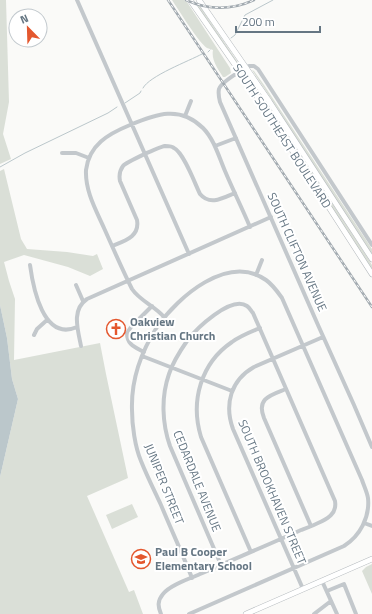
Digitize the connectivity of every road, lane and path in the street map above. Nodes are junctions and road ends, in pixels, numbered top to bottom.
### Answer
1 (77, 0) edge
2 (190, 0) edge
3 (199, 0) edge
4 (246, 68) junction
5 (240, 72) junction
6 (191, 100) dead end
7 (185, 116) junction
8 (132, 124) junction
9 (236, 138) junction
10 (215, 146) junction
11 (62, 153) dead end
12 (146, 155) junction
13 (89, 158) junction
14 (235, 193) junction
15 (271, 217) junction
16 (250, 227) junction
17 (372, 245) edge
18 (112, 246) junction
19 (189, 254) junction
20 (372, 259) edge
21 (262, 260) dead end
22 (30, 264) dead end
23 (372, 274) edge
24 (256, 275) junction
25 (128, 280) junction
26 (76, 286) dead end
27 (83, 301) junction
28 (152, 306) junction
29 (164, 318) junction
30 (47, 320) junction
31 (77, 327) junction
32 (260, 328) junction
33 (34, 335) dead end
34 (323, 337) junction
35 (82, 346) dead end
36 (303, 346) junction
37 (143, 354) junction
38 (273, 358) junction
39 (172, 368) junction
40 (202, 380) junction
41 (286, 388) junction
42 (232, 391) junction
43 (372, 447) edge
44 (364, 524) junction
45 (311, 526) junction
46 (372, 526) edge
47 (281, 539) junction
48 (252, 552) junction
49 (372, 559) edge
50 (221, 565) junction
51 (294, 568) junction
52 (192, 578) junction
53 (322, 581) junction
54 (303, 589) junction
55 (327, 591) junction
56 (331, 601) junction
57 (162, 614) edge
58 (189, 614) edge
59 (248, 614) edge
60 (314, 614) edge
61 (337, 614) edge
62 (356, 614) edge

1 - 8 street
2 - 5 main road, SOUTH SOUTHEAST BOULEVARD
3 - 4 main road, SOUTH SOUTHEAST BOULEVARD
4 - 5 street
4 - 17 street
4 - 20 main road, SOUTH SOUTHEAST BOULEVARD
5 - 9 street, SOUTH CLIFTON AVENUE
5 - 23 main road, SOUTH SOUTHEAST BOULEVARD
6 - 7 street
7 - 8 street
7 - 10 street
8 - 12 street
8 - 13 street
9 - 10 street
9 - 15 street, SOUTH CLIFTON AVENUE
10 - 14 street
11 - 13 street
12 - 14 street
12 - 18 street
12 - 19 street
13 - 18 street
14 - 16 street
15 - 16 street
15 - 34 street, SOUTH CLIFTON AVENUE
16 - 19 street
18 - 25 street
19 - 25 street
21 - 24 street
22 - 30 street
24 - 29 street, JUNIPER STREET
24 - 36 street
25 - 27 street
25 - 28 street
26 - 27 street
27 - 31 street
28 - 29 street
28 - 37 street
29 - 37 street, JUNIPER STREET
30 - 31 street
30 - 33 street
31 - 35 street
32 - 38 street
32 - 39 street, CEDARDALE AVENUE
32 - 40 street
34 - 36 street, SOUTH BROOKHAVEN STREET
34 - 43 street, SOUTH CLIFTON AVENUE
36 - 38 street, SOUTH BROOKHAVEN STREET
36 - 44 street
37 - 39 street
37 - 52 street, JUNIPER STREET
38 - 41 street
38 - 42 street, SOUTH BROOKHAVEN STREET
39 - 40 street
39 - 50 street, CEDARDALE AVENUE
40 - 42 street
40 - 48 street
41 - 45 street
41 - 45 street
42 - 47 street, SOUTH BROOKHAVEN STREET
44 - 46 street
44 - 51 street
45 - 47 street
47 - 48 street
47 - 51 street, SOUTH BROOKHAVEN STREET
48 - 50 street
49 - 53 main road
50 - 52 street
51 - 54 street, SOUTH BROOKHAVEN STREET
51 - 58 street
52 - 57 street
53 - 54 main road
53 - 55 street
54 - 59 main road
55 - 56 street
55 - 62 street
56 - 60 street
56 - 61 street

